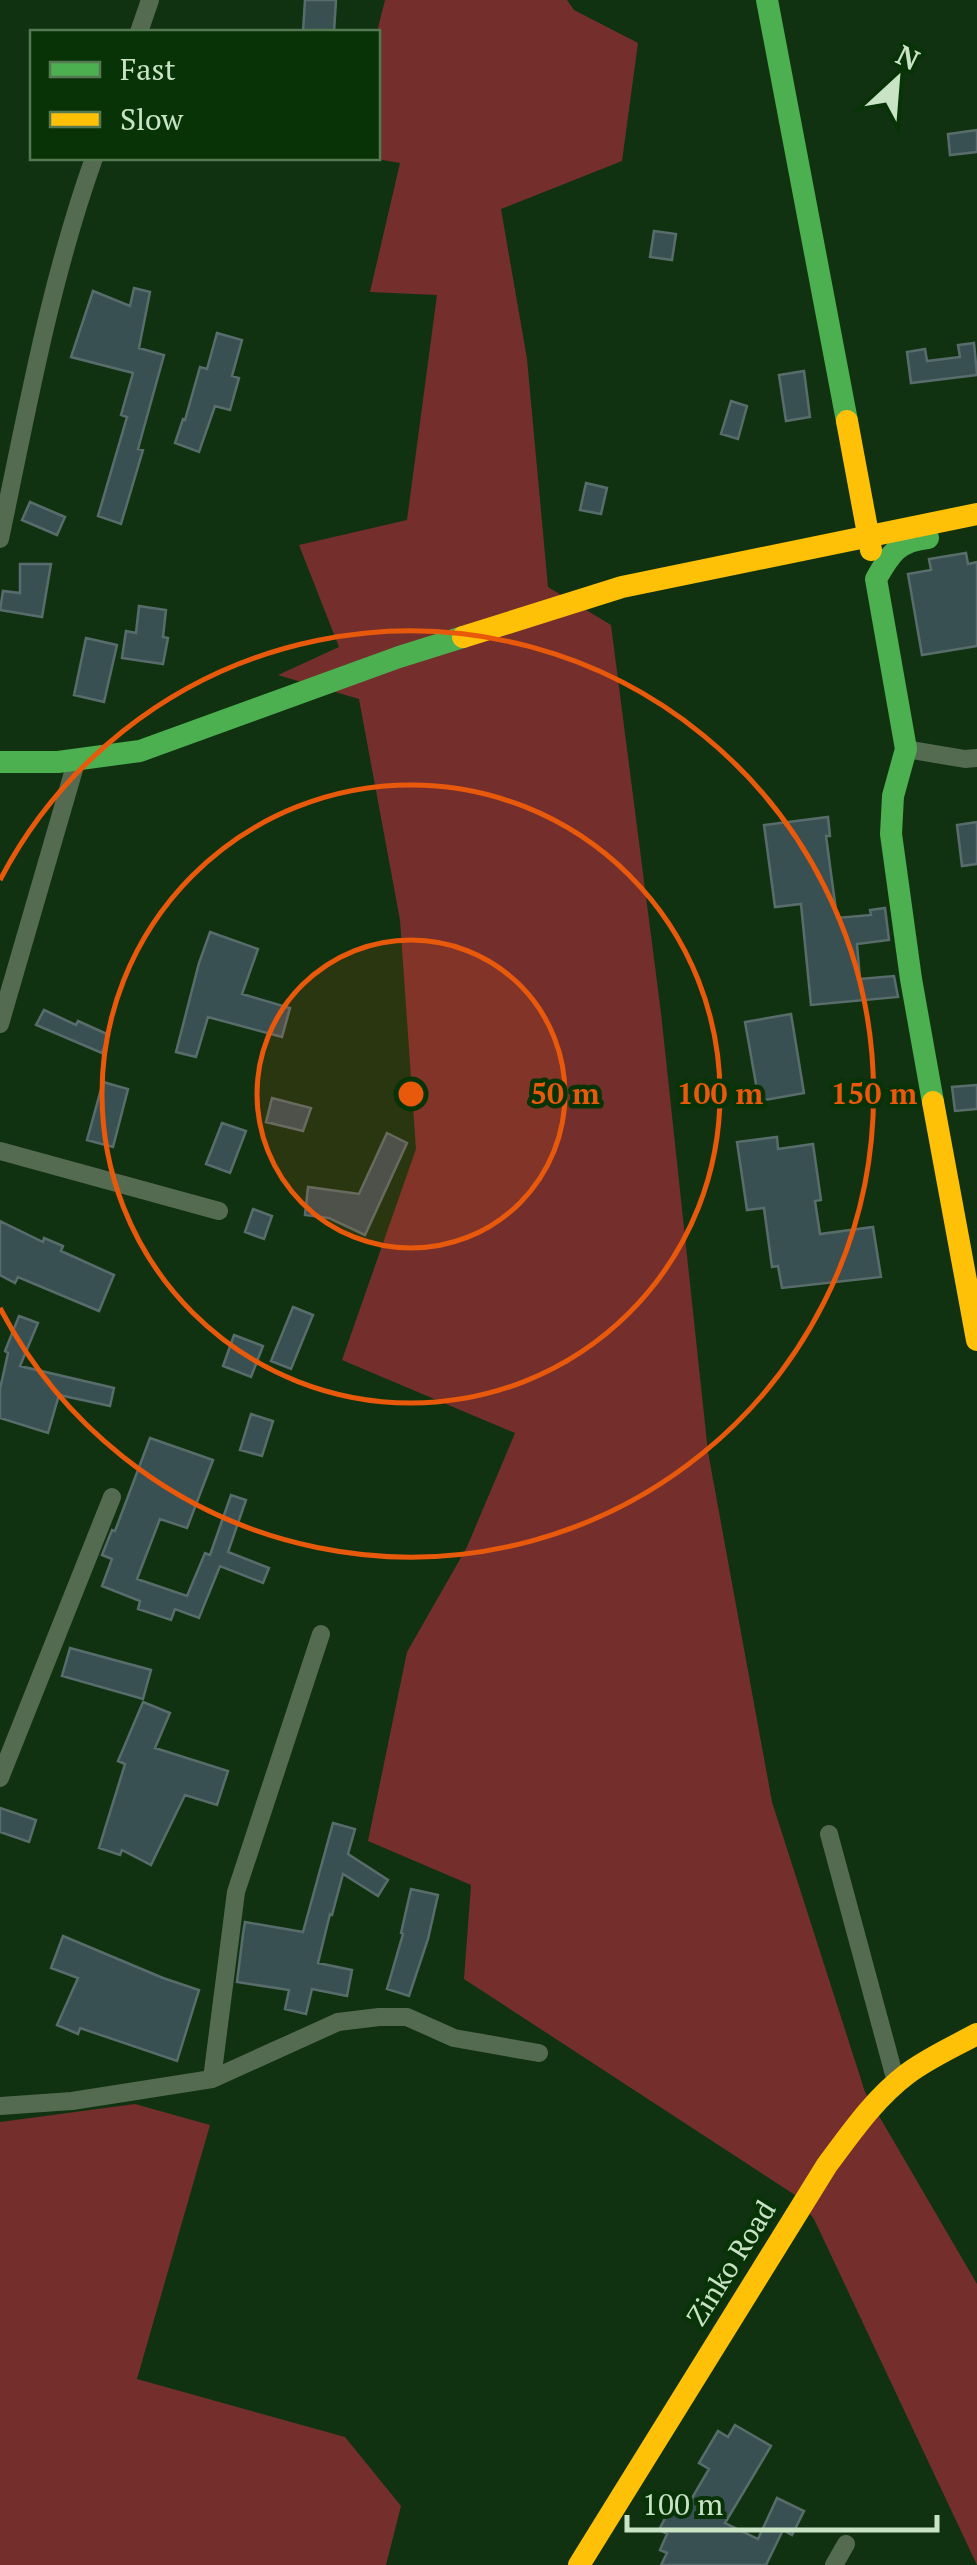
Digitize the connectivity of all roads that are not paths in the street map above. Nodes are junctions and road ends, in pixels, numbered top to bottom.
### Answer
1 (150, 0) edge
2 (766, 0) edge
3 (140, 30) edge
4 (93, 160) edge
5 (977, 514) edge
6 (977, 530) edge
7 (868, 536) junction
8 (0, 539) edge
9 (876, 579) junction
10 (906, 750) junction
11 (977, 758) edge
12 (77, 759) junction
13 (0, 762) edge
14 (0, 1024) edge
15 (0, 1152) edge
16 (218, 1211) dead end
17 (977, 1340) edge
18 (112, 1497) dead end
19 (322, 1634) dead end
20 (0, 1778) edge
21 (830, 1834) dead end
22 (977, 2034) edge
23 (539, 2053) dead end
24 (212, 2079) junction
25 (896, 2082) junction
26 (0, 2106) edge
27 (846, 2544) dead end
28 (579, 2565) edge
29 (834, 2565) edge

1 - 3 street
2 - 7 street
4 - 8 street
5 - 7 street
6 - 9 street
7 - 9 street
7 - 12 street
9 - 10 street
10 - 11 street
10 - 17 street
12 - 13 street
12 - 14 street
15 - 16 street
18 - 20 street
19 - 24 street
21 - 25 street
22 - 25 street, Zinko Road
23 - 24 street
24 - 26 street
25 - 28 street, Zinko Road
27 - 29 street

